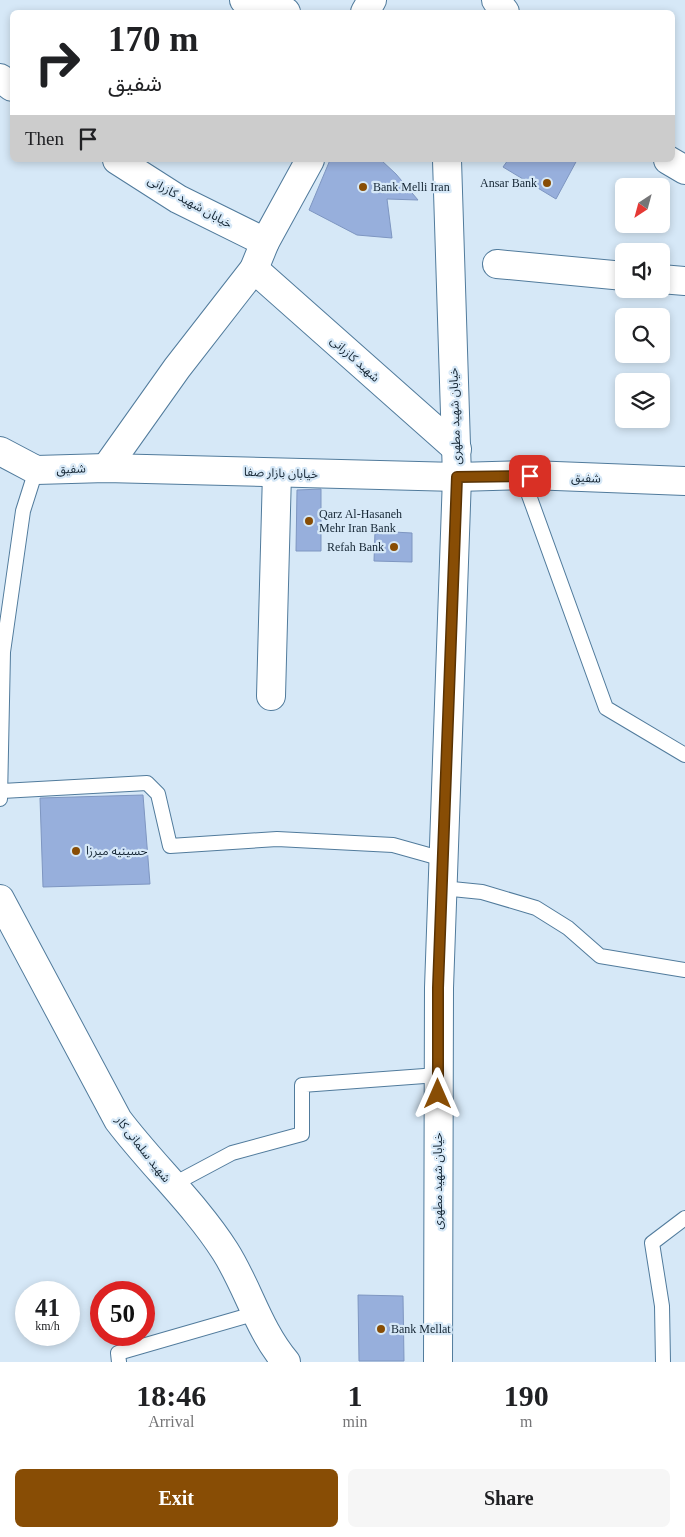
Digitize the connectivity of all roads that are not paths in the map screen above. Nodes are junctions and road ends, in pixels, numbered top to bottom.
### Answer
1 (244, 0) edge
2 (279, 10) edge
3 (119, 162) edge
4 (309, 162) edge
5 (447, 162) edge
6 (671, 162) edge
7 (685, 170) edge
8 (266, 242) junction
9 (497, 264) dead end
10 (254, 269) junction
11 (615, 275) edge
12 (670, 280) edge
13 (685, 281) edge
14 (457, 449) junction
15 (0, 451) edge
16 (106, 468) junction
17 (36, 470) junction
18 (277, 472) junction
19 (522, 476) junction
20 (457, 477) junction
21 (685, 481) edge
22 (271, 696) dead end
23 (685, 755) edge
24 (1, 796) edge
25 (443, 859) junction
26 (442, 888) junction
27 (0, 899) edge
28 (685, 970) edge
29 (438, 1075) junction
30 (172, 1185) junction
31 (685, 1218) edge
32 (256, 1313) junction
33 (119, 1362) edge
34 (286, 1362) edge
35 (438, 1362) edge
36 (663, 1362) edge

1 - 2 street
3 - 8 street, خیابان شهید کازرانی
4 - 8 street
5 - 14 street, خیابان شهید مطهری
6 - 7 street
8 - 10 street
9 - 11 street
10 - 14 street, شهید کازرانی
10 - 16 street
12 - 13 street
14 - 20 street, خیابان شهید مطهری
15 - 17 street
16 - 17 street, شفیق
16 - 18 street, خیابان بازار صفا
17 - 24 lane
18 - 20 street, خیابان بازار صفا
18 - 22 street
19 - 20 street, شفیق
19 - 21 street, شفیق
19 - 23 lane
20 - 25 street, خیابان شهید مطهری
24 - 25 lane
25 - 26 street, خیابان شهید مطهری
26 - 28 lane
26 - 29 street, خیابان شهید مطهری
27 - 30 street, شهید سلمانی کار
29 - 30 lane
29 - 35 street, خیابان شهید مطهری
30 - 32 street, شهید سلمانی کار
31 - 36 lane
32 - 33 lane
32 - 34 street, شهید سلمانی کار

